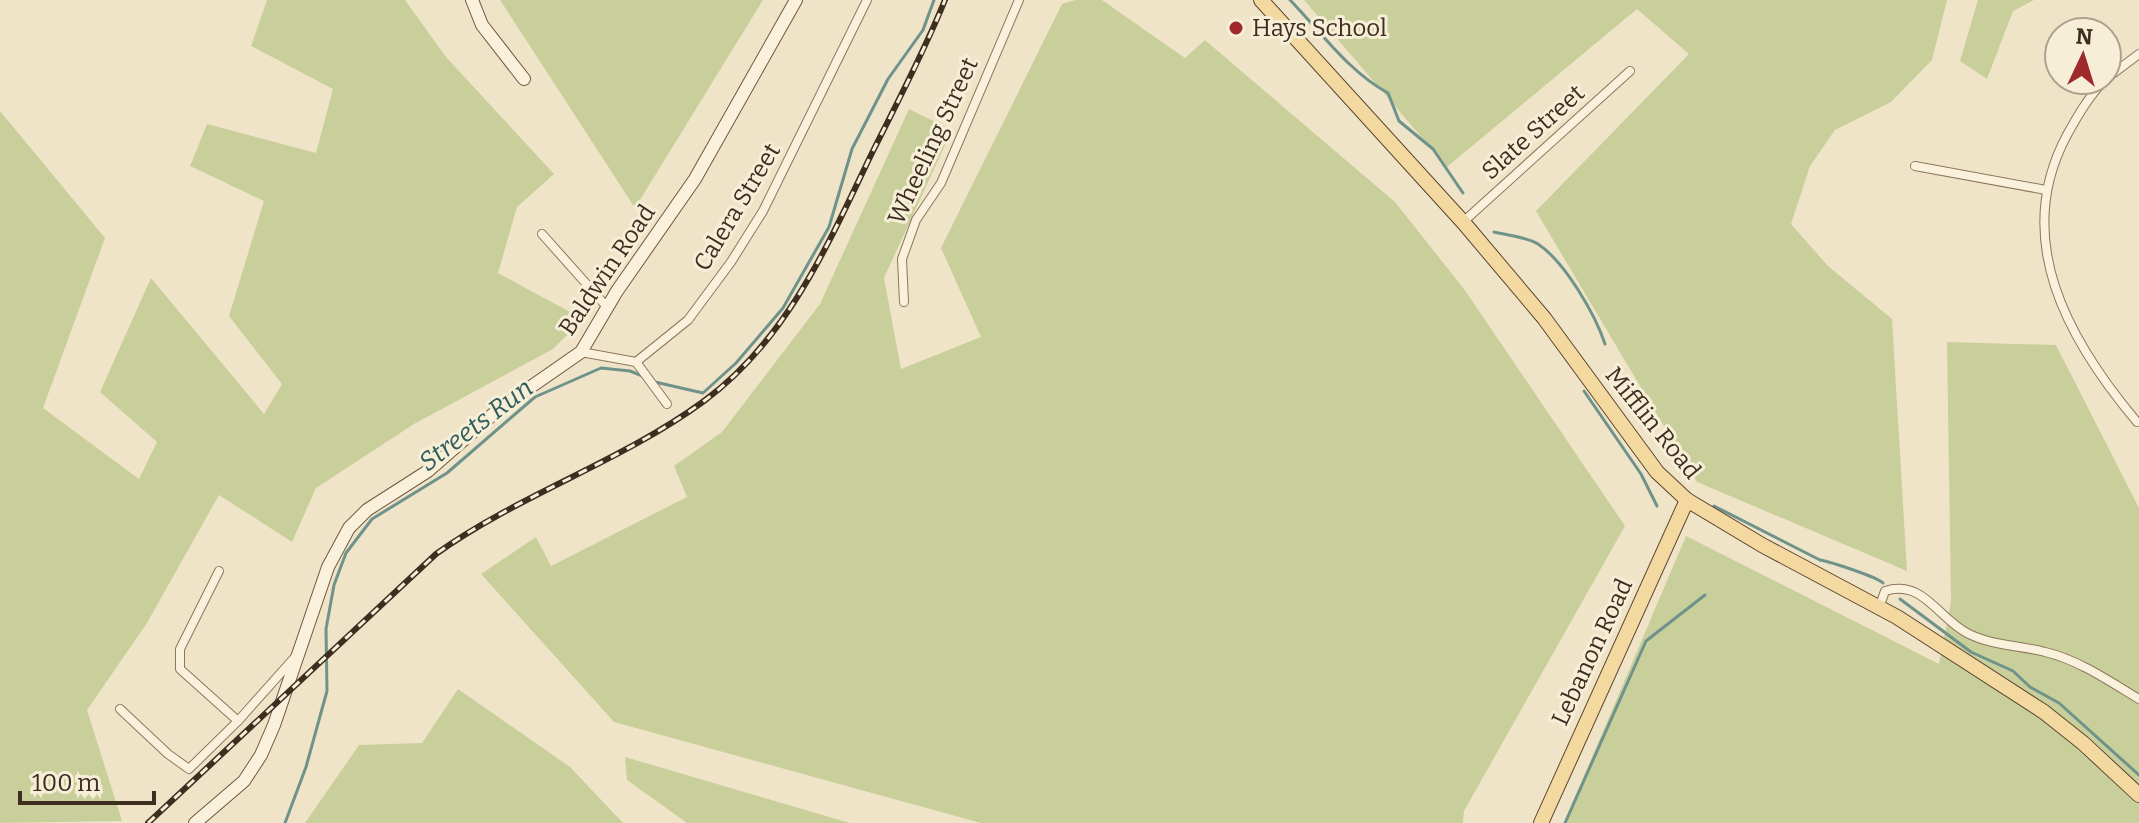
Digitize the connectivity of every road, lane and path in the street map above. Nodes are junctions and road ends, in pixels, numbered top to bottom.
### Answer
1 (472, 0) edge
2 (796, 0) edge
3 (867, 0) edge
4 (1019, 0) edge
5 (1261, 0) edge
6 (2139, 54) edge
7 (2123, 66) edge
8 (1630, 71) dead end
9 (524, 79) dead end
10 (2092, 96) edge
11 (1915, 166) dead end
12 (2046, 190) junction
13 (1463, 222) junction
14 (542, 234) dead end
15 (904, 302) dead end
16 (607, 307) junction
17 (581, 352) junction
18 (636, 362) junction
19 (667, 404) dead end
20 (2137, 422) edge
21 (1687, 500) junction
22 (219, 571) dead end
23 (1879, 608) junction
24 (299, 652) junction
25 (2139, 699) edge
26 (120, 709) dead end
27 (238, 721) junction
28 (2139, 795) edge
29 (195, 823) edge
30 (1541, 823) edge

1 - 9 main road
2 - 16 main road, Baldwin Road
3 - 18 street, Calera Street
4 - 15 street, Wheeling Street
5 - 13 main road, Mifflin Road
6 - 7 street
8 - 13 street, Slate Street
10 - 12 street
11 - 12 street
12 - 20 street
13 - 21 main road, Mifflin Road
14 - 16 street
16 - 17 main road, Baldwin Road
17 - 18 street
17 - 24 main road, Baldwin Road
18 - 19 street
21 - 23 main road, Mifflin Road
21 - 30 main road, Lebanon Road
22 - 27 street
23 - 25 street
23 - 28 main road, Mifflin Road
24 - 27 street
24 - 29 main road, Baldwin Road
26 - 27 street

